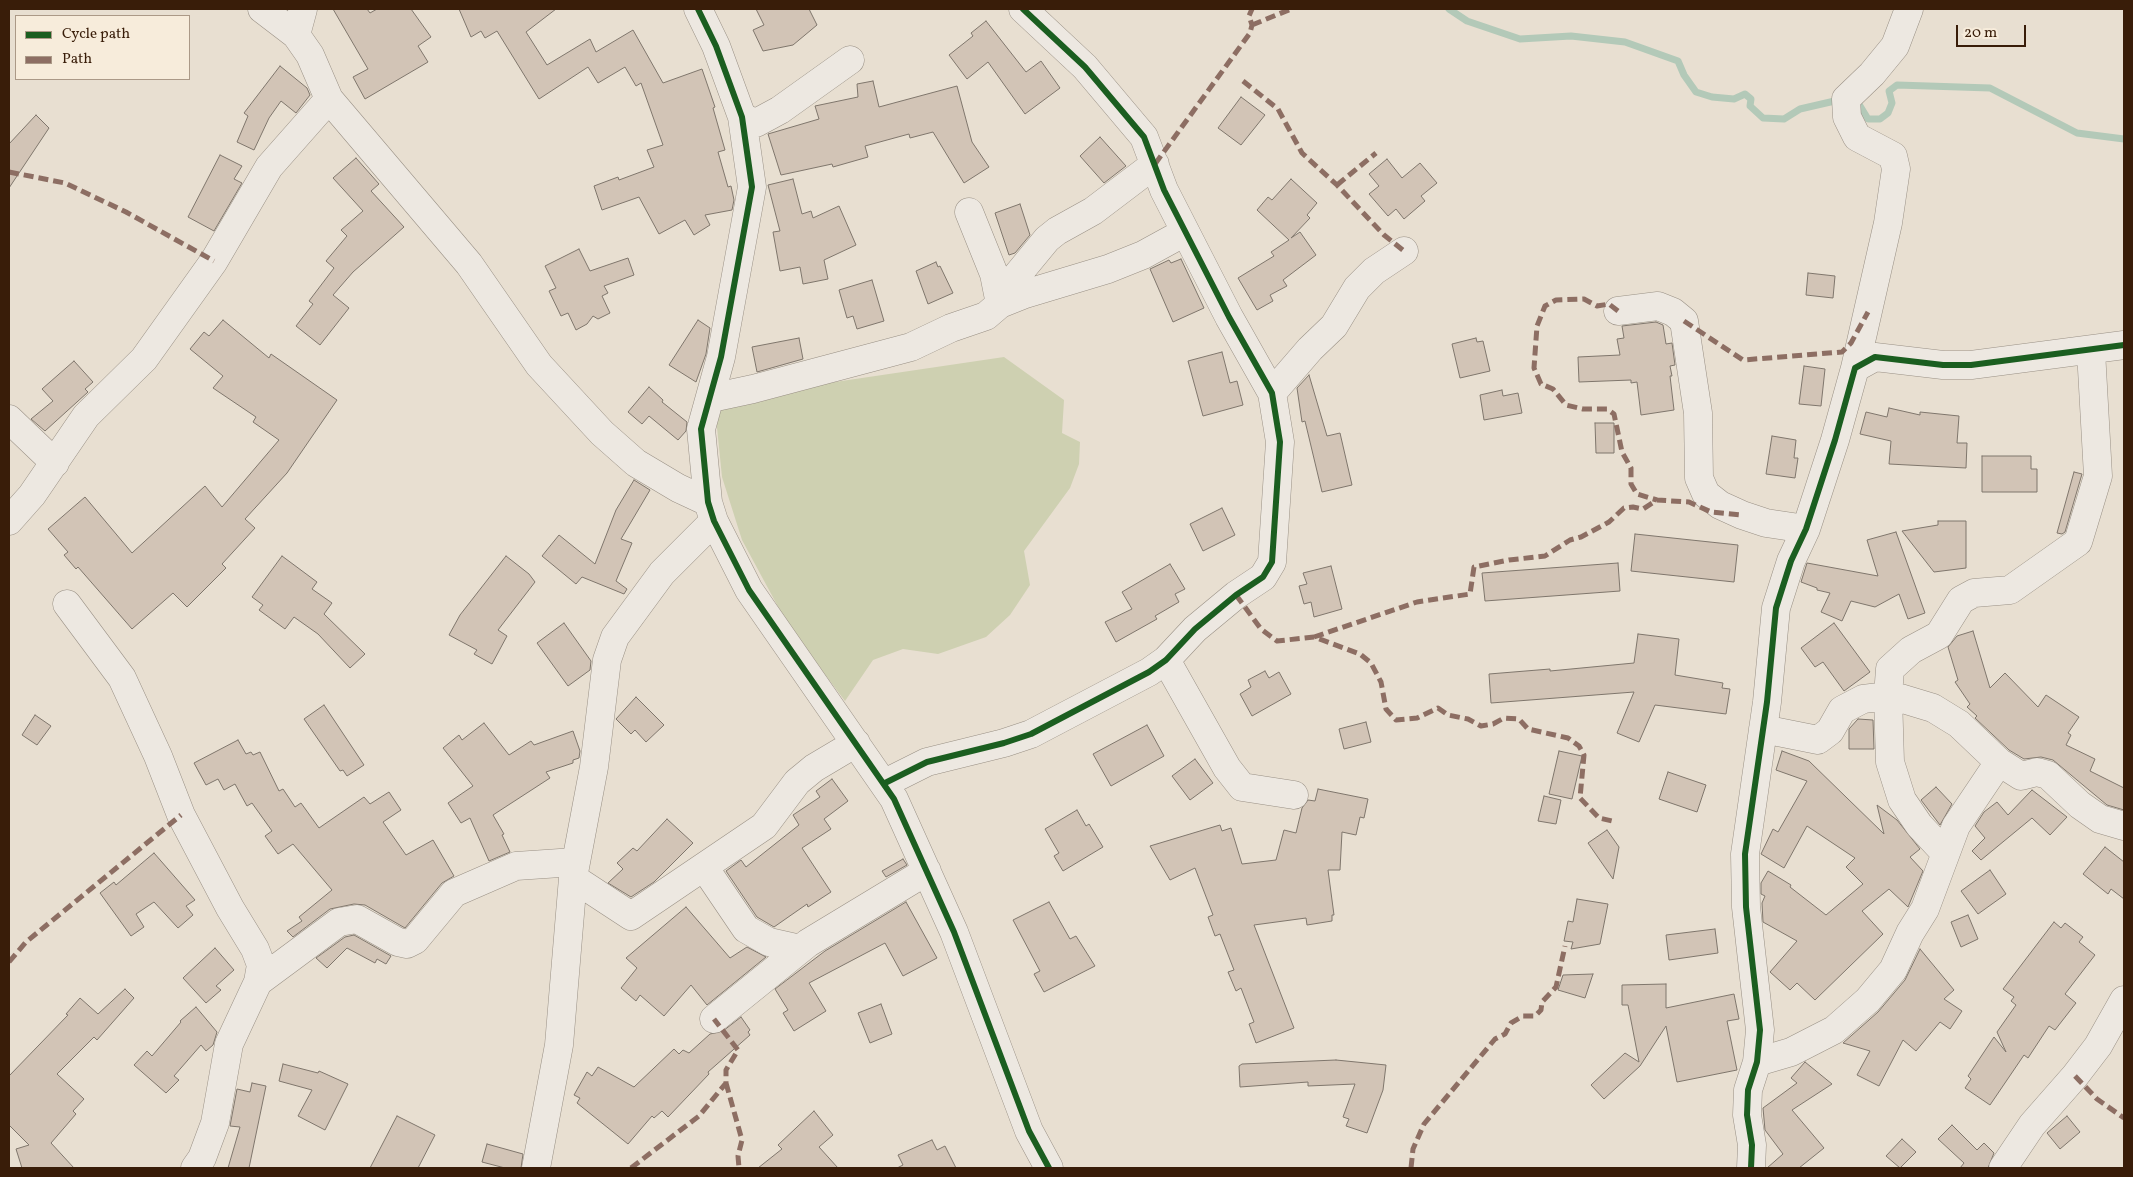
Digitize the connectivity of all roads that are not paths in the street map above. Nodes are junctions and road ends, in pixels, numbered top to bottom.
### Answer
1 (262, 9) edge
2 (303, 9) edge
3 (698, 9) edge
4 (1023, 9) edge
5 (1908, 9) edge
6 (296, 35) junction
7 (850, 60) dead end
8 (329, 99) junction
9 (742, 117) junction
10 (1155, 164) junction
11 (969, 212) dead end
12 (1186, 232) junction
13 (1404, 251) dead end
14 (1000, 304) junction
15 (1618, 311) dead end
16 (2124, 345) edge
17 (2091, 351) junction
18 (1855, 368) junction
19 (1272, 393) junction
20 (711, 398) junction
21 (9, 419) edge
22 (55, 462) junction
23 (711, 512) junction
24 (9, 521) edge
25 (1806, 529) junction
26 (67, 604) dead end
27 (1166, 660) junction
28 (1888, 696) junction
29 (1763, 729) junction
30 (856, 743) junction
31 (1999, 762) junction
32 (884, 783) junction
33 (1294, 795) dead end
34 (2124, 826) edge
35 (1945, 853) junction
36 (704, 867) junction
37 (574, 870) junction
38 (927, 872) junction
39 (800, 949) junction
40 (258, 982) junction
41 (2124, 1000) edge
42 (714, 1019) dead end
43 (1757, 1062) junction
44 (194, 1168) edge
45 (536, 1168) edge
46 (1049, 1168) edge
47 (1751, 1168) edge
48 (2004, 1168) edge

1 - 6 street
2 - 6 street
3 - 9 street
4 - 10 street
5 - 18 street
6 - 8 street
7 - 9 street
8 - 22 street
8 - 23 street
9 - 20 street
10 - 12 street
10 - 14 street
11 - 14 street
12 - 14 street
12 - 19 street
13 - 19 street
14 - 20 street
15 - 25 street
16 - 17 street
17 - 18 street
17 - 28 street
18 - 25 street
19 - 27 street
20 - 23 street
21 - 22 street
22 - 24 street
23 - 30 street
23 - 37 street
25 - 29 street
26 - 40 street
27 - 32 street
27 - 33 street
28 - 29 street
28 - 31 street
28 - 35 street
29 - 43 street
30 - 32 street
30 - 36 street
31 - 34 street
31 - 35 street
32 - 38 street
35 - 43 street
36 - 37 street
36 - 39 street
37 - 40 street
37 - 45 street
38 - 39 street
38 - 46 street
39 - 42 street
40 - 44 street
41 - 48 street
43 - 47 street

